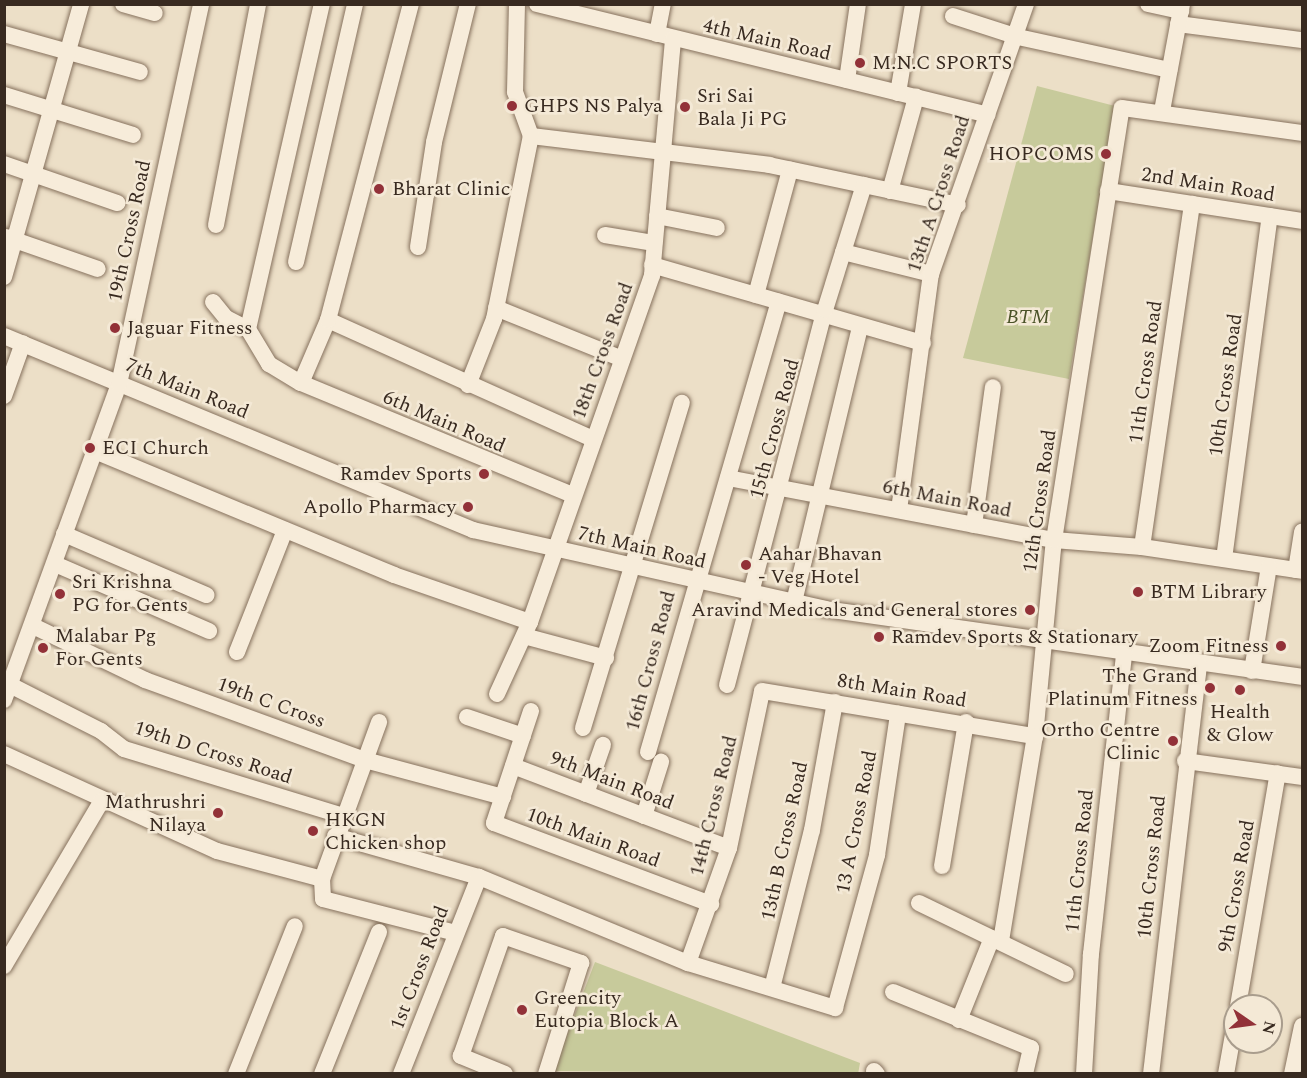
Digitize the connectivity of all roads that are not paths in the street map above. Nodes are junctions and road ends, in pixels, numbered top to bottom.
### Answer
1 (81, 4) edge
2 (123, 4) edge
3 (201, 4) edge
4 (258, 4) edge
5 (322, 4) edge
6 (355, 4) edge
7 (411, 4) edge
8 (468, 4) edge
9 (517, 4) edge
10 (537, 4) edge
11 (663, 4) edge
12 (858, 4) edge
13 (913, 4) edge
14 (1026, 4) edge
15 (1148, 4) edge
16 (155, 13) dead end
17 (1180, 13) edge
18 (953, 16) dead end
19 (4, 34) edge
20 (665, 36) junction
21 (1018, 37) junction
22 (1302, 40) edge
23 (70, 54) junction
24 (1168, 70) junction
25 (140, 72) dead end
26 (847, 80) junction
27 (898, 93) junction
28 (4, 95) edge
29 (916, 97) junction
30 (51, 111) junction
31 (1162, 111) junction
32 (988, 115) junction
33 (1302, 133) edge
34 (133, 135) dead end
35 (531, 136) junction
36 (664, 150) junction
37 (4, 164) edge
38 (790, 170) junction
39 (35, 175) junction
40 (864, 185) junction
41 (890, 191) junction
42 (1108, 191) junction
43 (117, 203) dead end
44 (1192, 204) junction
45 (958, 205) junction
46 (657, 216) junction
47 (1270, 216) junction
48 (1302, 221) edge
49 (216, 225) dead end
50 (717, 228) dead end
51 (605, 235) dead end
52 (9, 238) edge
53 (654, 243) junction
54 (418, 247) dead end
55 (843, 252) junction
56 (296, 262) dead end
57 (652, 265) junction
58 (98, 268) dead end
59 (931, 274) junction
60 (4, 277) edge
61 (756, 295) junction
62 (213, 302) dead end
63 (779, 302) junction
64 (496, 308) junction
65 (826, 318) junction
66 (328, 320) junction
67 (860, 327) junction
68 (248, 328) junction
69 (4, 336) edge
70 (923, 343) junction
71 (23, 344) junction
72 (622, 359) junction
73 (301, 383) junction
74 (119, 384) junction
75 (468, 385) junction
76 (993, 387) dead end
77 (4, 396) edge
78 (682, 403) dead end
79 (593, 439) junction
80 (95, 451) junction
81 (728, 478) junction
82 (781, 490) junction
83 (573, 495) junction
84 (818, 496) junction
85 (898, 510) junction
86 (974, 525) junction
87 (285, 530) junction
88 (1302, 531) edge
89 (64, 534) junction
90 (1054, 540) junction
91 (1142, 547) junction
92 (556, 549) junction
93 (1224, 559) junction
94 (55, 564) junction
95 (635, 565) junction
96 (1269, 566) junction
97 (1299, 570) edge
98 (694, 583) junction
99 (206, 595) dead end
100 (753, 595) junction
101 (794, 603) junction
102 (33, 626) junction
103 (527, 629) junction
104 (209, 631) dead end
105 (1044, 642) junction
106 (237, 652) dead end
107 (1124, 654) junction
108 (606, 658) junction
109 (11, 665) edge
110 (1199, 665) junction
111 (1252, 671) junction
112 (1302, 677) edge
113 (727, 685) dead end
114 (762, 691) joint
115 (8, 693) edge
116 (497, 694) dead end
117 (835, 702) junction
118 (531, 711) dead end
119 (898, 714) junction
120 (467, 717) dead end
121 (379, 722) dead end
122 (966, 722) junction
123 (583, 728) dead end
124 (523, 736) junction
125 (1035, 736) junction
126 (603, 745) dead end
127 (4, 754) edge
128 (365, 760) junction
129 (1185, 761) junction
130 (513, 766) junction
131 (1278, 773) junction
132 (1302, 777) edge
133 (586, 794) junction
134 (503, 797) junction
135 (101, 802) junction
136 (343, 816) junction
137 (644, 816) junction
138 (335, 836) junction
139 (729, 848) junction
140 (942, 866) dead end
141 (479, 877) junction
142 (322, 879) junction
143 (919, 903) dead end
144 (711, 904) junction
145 (295, 926) dead end
146 (379, 932) dead end
147 (455, 933) junction
148 (997, 940) junction
149 (688, 963) junction
150 (4, 966) edge
151 (1066, 974) dead end
152 (772, 988) junction
153 (893, 992) dead end
154 (1240, 994) edge
155 (960, 1020) junction
156 (1302, 1026) edge
157 (1230, 1054) edge
158 (236, 1074) edge
159 (322, 1074) edge
160 (401, 1074) edge
161 (505, 1074) edge
162 (546, 1074) edge
163 (1025, 1074) edge
164 (1084, 1074) edge
165 (1151, 1074) edge
166 (1226, 1074) edge
167 (1292, 1074) edge

1 - 23 street
2 - 16 street
3 - 74 street, 19th Cross Road
4 - 49 street
5 - 68 street
6 - 56 street
7 - 66 street
8 - 54 street
9 - 35 street
10 - 20 street, 4th Main Road
11 - 20 street, 18th Cross Road
12 - 26 street
13 - 27 street
14 - 21 street, 13th A Cross Road
15 - 17 street
17 - 22 street
17 - 24 street
18 - 21 street
19 - 23 street
20 - 26 street, 4th Main Road
20 - 36 street, 18th Cross Road
21 - 24 street
21 - 32 street, 13th A Cross Road
23 - 25 street
23 - 30 street
24 - 31 street
26 - 27 street, 4th Main Road
27 - 29 street, 4th Main Road
28 - 30 street
29 - 32 street, 4th Main Road
29 - 41 street
30 - 34 street
30 - 39 street
31 - 33 street
31 - 42 street, 12th Cross Road
32 - 45 street, 13th A Cross Road
35 - 36 street
35 - 64 street
36 - 38 street
36 - 46 street, 18th Cross Road
37 - 39 street
38 - 40 street
38 - 61 street
39 - 43 street
39 - 52 street
40 - 41 street
40 - 55 street, 15th Cross Road
41 - 45 street
42 - 44 street, 2nd Main Road
42 - 90 street, 12th Cross Road
44 - 47 street, 2nd Main Road
44 - 91 street, 11th Cross Road
45 - 59 street, 13th A Cross Road
46 - 50 street
46 - 53 street, 18th Cross Road
47 - 48 street, 2nd Main Road
47 - 93 street, 10th Cross Road
51 - 53 street
52 - 58 street
52 - 60 street
53 - 57 street, 18th Cross Road
55 - 59 street
55 - 65 street, 15th Cross Road
57 - 61 street
57 - 72 street, 18th Cross Road
59 - 70 street, 13th A Cross Road
61 - 63 street
62 - 68 street
63 - 65 street
63 - 81 street, 16th Cross Road
64 - 72 street
64 - 75 street
65 - 67 street
65 - 82 street, 15th Cross Road
66 - 73 street
66 - 75 street
67 - 70 street
67 - 84 street
68 - 73 street, 6th Main Road
69 - 71 street, 7th Main Road
70 - 85 street, 13th A Cross Road
71 - 74 street, 7th Main Road
71 - 77 street
72 - 79 street, 18th Cross Road
73 - 83 street, 6th Main Road
74 - 80 street, 19th Cross Road
74 - 92 street, 7th Main Road
75 - 79 street
76 - 86 street
78 - 95 street
79 - 83 street, 18th Cross Road
80 - 87 street
80 - 89 street, 19th Cross Road
81 - 82 street, 6th Main Road
81 - 98 street, 16th Cross Road
82 - 84 street, 6th Main Road
82 - 100 street, 15th Cross Road
83 - 92 street, 18th Cross Road
84 - 85 street, 6th Main Road
84 - 101 street
85 - 86 street, 6th Main Road
86 - 90 street, 6th Main Road
87 - 103 street
87 - 106 street
88 - 97 street
89 - 94 street, 19th Cross Road
89 - 99 street
90 - 91 street, 6th Main Road
90 - 105 street, 12th Cross Road
91 - 93 street, 6th Main Road
92 - 95 street, 7th Main Road
92 - 103 street, 18th Cross Road
93 - 96 street, 6th Main Road
94 - 102 street, 19th Cross Road
94 - 104 street
95 - 98 street, 7th Main Road
95 - 108 street
96 - 97 street, 6th Main Road
96 - 111 street
98 - 100 street, 7th Main Road
98 - 137 street, 16th Cross Road
100 - 101 street, 7th Main Road
100 - 113 street, 15th Cross Road
101 - 105 street, 7th Main Road
102 - 109 street, 19th Cross Road
102 - 128 street, 19th C Cross
103 - 108 street
103 - 116 street, 18th Cross Road
105 - 107 street, 7th Main Road
105 - 125 street, 12th Cross Road
107 - 110 street, 7th Main Road
107 - 164 street, 11th Cross Road
108 - 123 street
109 - 115 street, 19th Cross Road
110 - 111 street, 7th Main Road
110 - 129 street, 10th Cross Road
111 - 112 street, 7th Main Road
114 - 117 street, 8th Main Road
114 - 139 street, 14th Cross Road
115 - 136 street, 19th D Cross Road
117 - 119 street, 8th Main Road
117 - 152 street, 13th B Cross Road
118 - 124 street
119 - 122 street, 8th Main Road
119 - 152 street, 13 A Cross Road
120 - 124 street
121 - 128 street
122 - 125 street, 8th Main Road
122 - 140 street
124 - 130 street
125 - 148 street, 12th Cross Road
126 - 133 street
127 - 135 street
128 - 134 street, 19th C Cross
128 - 136 street
129 - 131 street
129 - 165 street, 10th Cross Road
130 - 133 street, 9th Main Road
130 - 134 street
131 - 132 street
131 - 154 street, 9th Cross Road
133 - 137 street, 9th Main Road
134 - 144 street, 10th Main Road
135 - 142 street
135 - 150 street
136 - 138 street
137 - 139 street, 9th Main Road
138 - 141 street
138 - 142 street
139 - 144 street, 14th Cross Road
141 - 147 street, 1st Cross Road
141 - 149 street
142 - 147 street
143 - 148 street
144 - 149 street, 14th Cross Road
145 - 158 street
146 - 159 street
147 - 160 street, 1st Cross Road
148 - 151 street
148 - 155 street, 12th Cross Road
149 - 152 street
153 - 155 street
155 - 163 street
156 - 167 street
157 - 166 street
161 - 162 street

